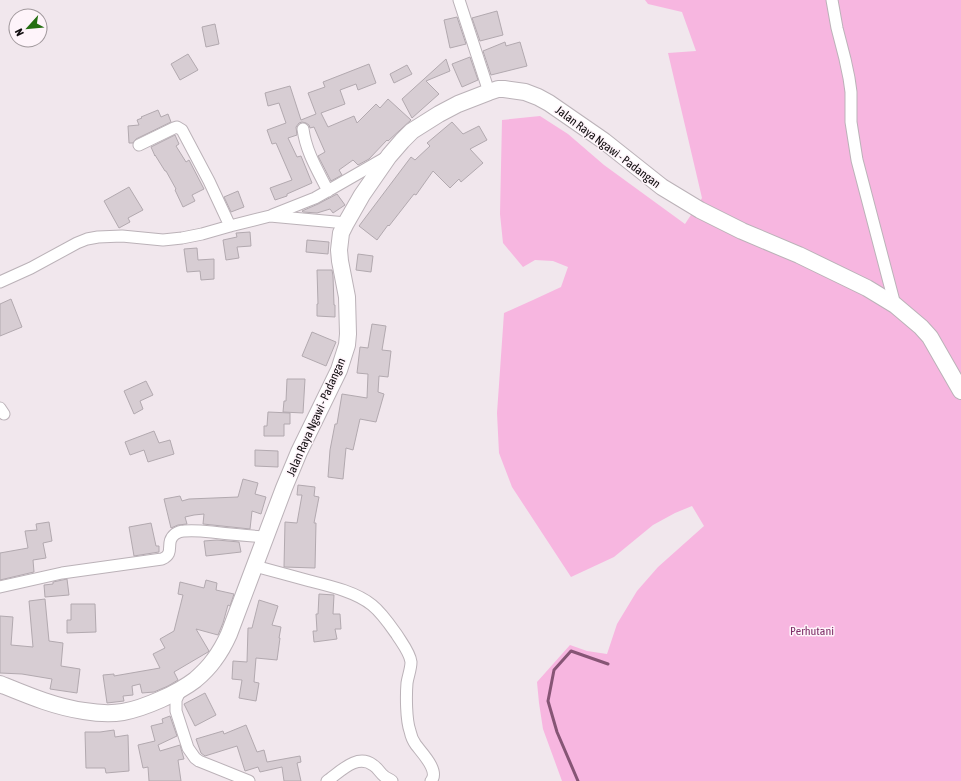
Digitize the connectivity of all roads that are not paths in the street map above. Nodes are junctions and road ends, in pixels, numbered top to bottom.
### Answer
1 (459, 0) edge
2 (832, 0) edge
3 (489, 92) junction
4 (303, 129) dead end
5 (139, 145) dead end
6 (389, 156) junction
7 (328, 191) junction
8 (270, 216) junction
9 (346, 223) junction
10 (230, 226) junction
11 (0, 282) edge
12 (895, 305) junction
13 (961, 391) edge
14 (266, 537) junction
15 (255, 566) junction
16 (0, 587) edge
17 (0, 684) edge
18 (181, 689) junction
19 (249, 781) edge
20 (327, 781) edge
21 (392, 781) edge
22 (431, 781) edge

1 - 3 street
2 - 12 street
3 - 6 highway, Jalan Raya Ngawi - Padangan
3 - 12 highway, Jalan Raya Ngawi - Padangan
4 - 7 street
5 - 10 street
6 - 7 street
6 - 9 highway, Jalan Raya Ngawi - Padangan
7 - 8 street
8 - 9 street
8 - 10 street
9 - 14 highway, Jalan Raya Ngawi - Padangan
10 - 11 street
12 - 13 highway, Jalan Raya Ngawi - Padangan
14 - 15 highway, Jalan Raya Ngawi - Padangan
14 - 16 street
15 - 18 highway, Jalan Raya Ngawi - Padangan
15 - 22 street
17 - 18 highway, Jalan Raya Ngawi - Padangan
18 - 19 street
20 - 21 street

